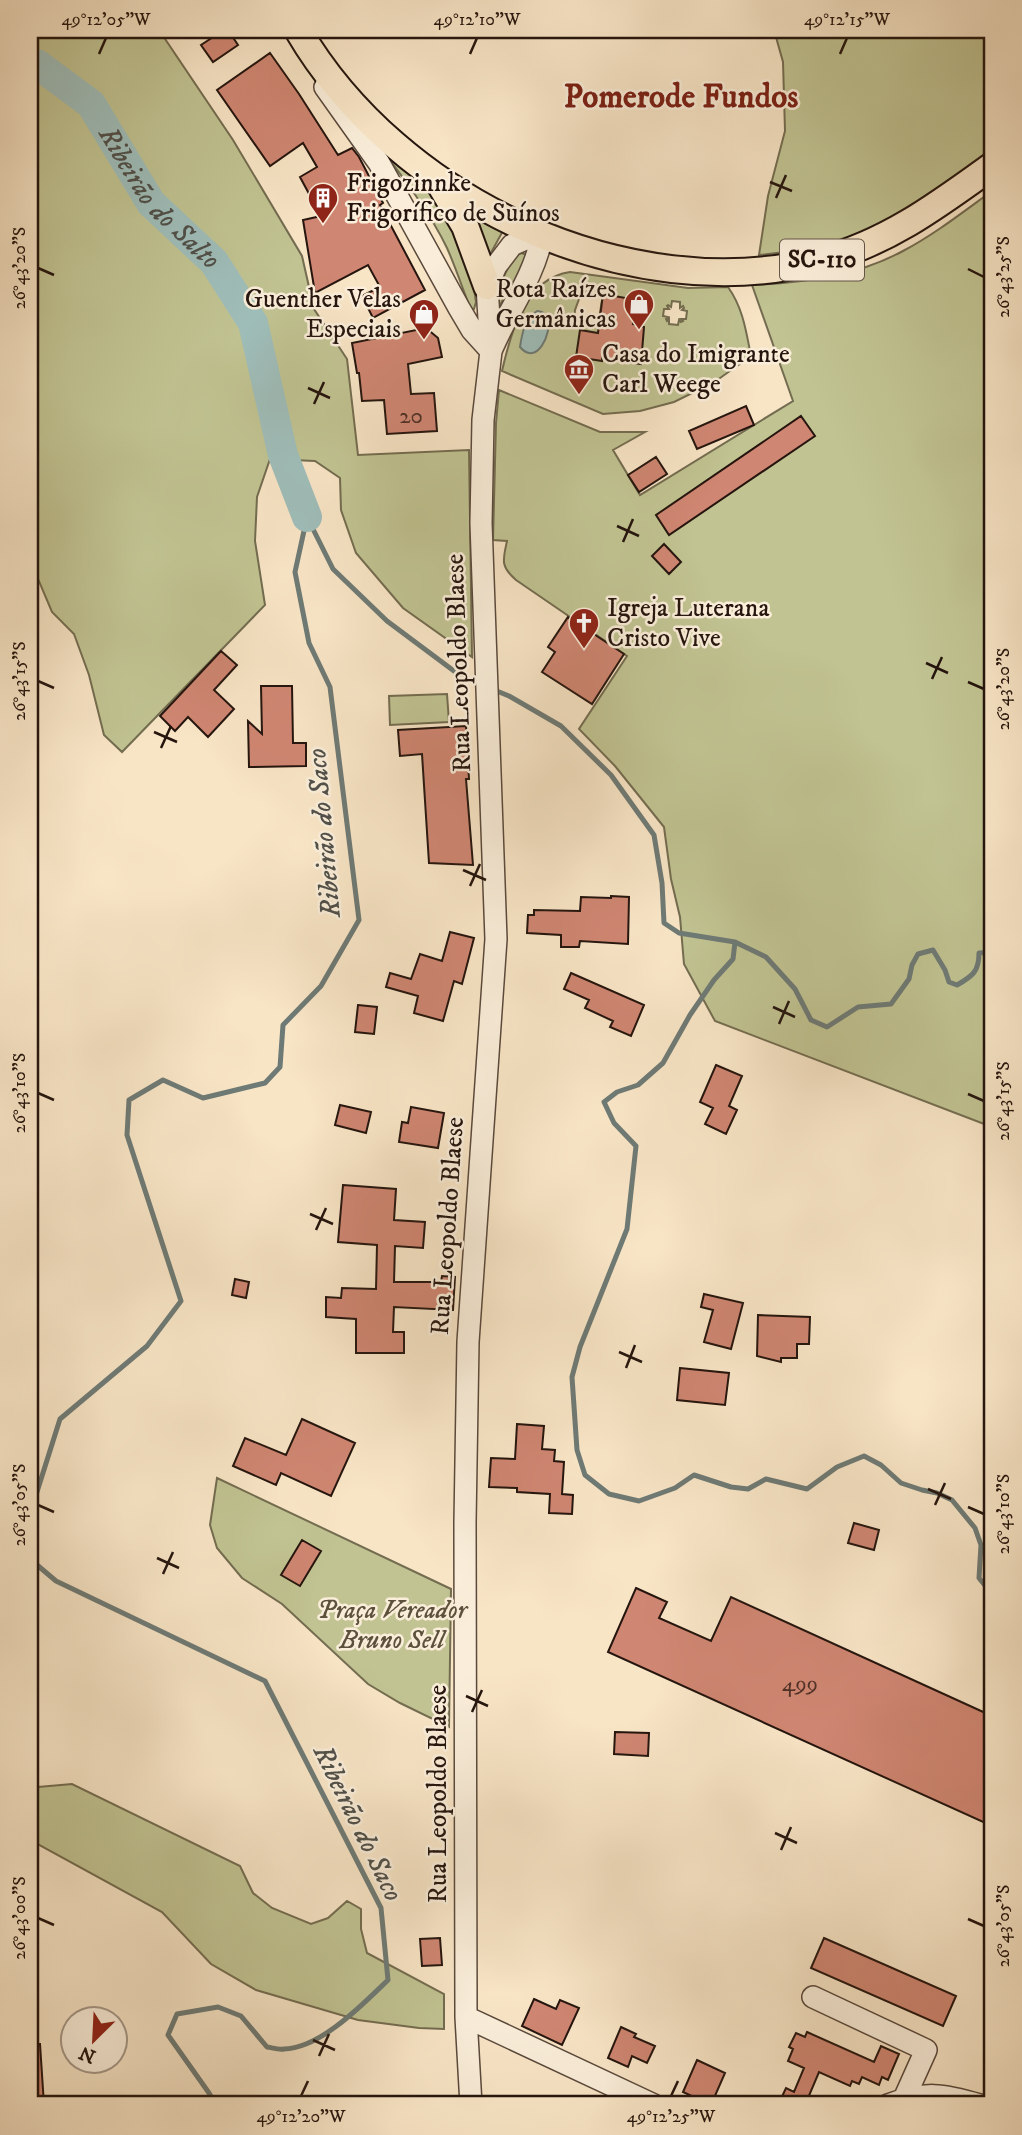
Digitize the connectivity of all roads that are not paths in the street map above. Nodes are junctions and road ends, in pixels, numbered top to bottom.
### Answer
1 (301, 34) edge
2 (992, 166) edge
3 (436, 177) junction
4 (542, 236) junction
5 (487, 286) junction
6 (491, 351) junction
7 (813, 1997) dead end
8 (466, 2017) junction
9 (896, 2102) edge
10 (471, 2105) edge
11 (654, 2105) edge
12 (980, 2105) edge

1 - 3 main road, SC-110
1 - 6 street
2 - 4 main road, SC-110
3 - 4 main road, SC-110
3 - 5 main road
4 - 5 street
4 - 6 street, Rua Leopoldo Blaese
5 - 6 street, Rua Leopoldo Blaese
6 - 8 street, Rua Leopoldo Blaese
7 - 9 street
8 - 10 street, Rua Leopoldo Blaese
8 - 11 street
9 - 12 street

